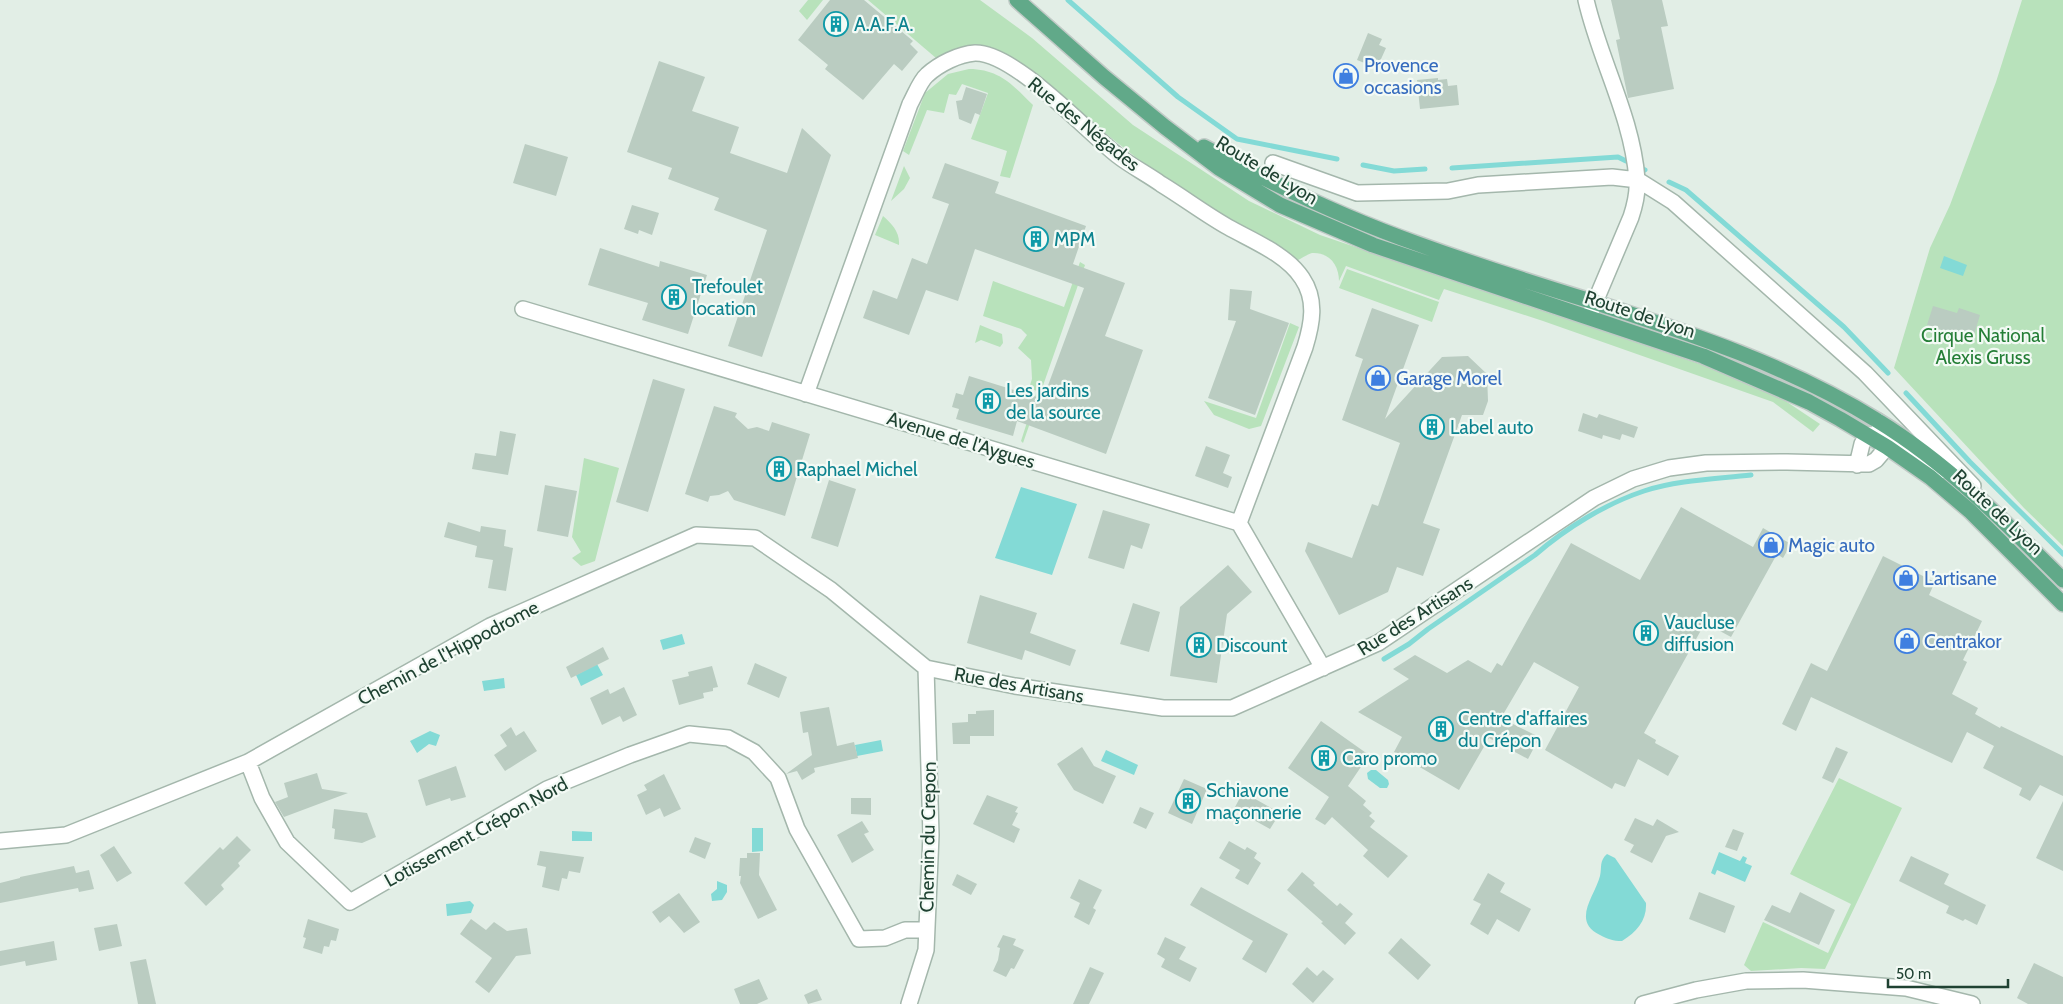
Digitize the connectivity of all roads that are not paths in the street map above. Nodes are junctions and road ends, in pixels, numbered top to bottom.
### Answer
1 (1017, 0) edge
2 (1586, 0) edge
3 (1165, 127) junction
4 (1273, 163) dead end
5 (1638, 180) junction
6 (1595, 303) junction
7 (523, 308) dead end
8 (1589, 318) junction
9 (806, 394) junction
10 (1878, 421) junction
11 (1867, 435) junction
12 (1886, 442) junction
13 (1857, 465) junction
14 (1964, 484) junction
15 (2004, 521) junction
16 (1239, 523) junction
17 (2063, 580) edge
18 (2063, 604) edge
19 (926, 668) junction
20 (1323, 668) junction
21 (248, 762) junction
22 (0, 842) edge
23 (926, 930) junction
24 (909, 1004) edge
25 (1643, 1004) edge
26 (1972, 1004) edge

1 - 3 main road, Route de Lyon
2 - 5 street
3 - 6 main road, Route de Lyon
3 - 8 main road, Route de Lyon
4 - 5 street
5 - 6 street
5 - 15 street
6 - 8 street
6 - 10 main road, Route de Lyon
7 - 9 street, Avenue de l'Aygues
8 - 11 main road, Route de Lyon
9 - 16 street, Avenue de l'Aygues
9 - 16 street, Rue des Négades
10 - 12 street
10 - 14 main road, Route de Lyon
11 - 12 main road, Route de Lyon
11 - 13 street
12 - 13 street, Rue des Artisans
12 - 14 street
12 - 18 main road, Route de Lyon
13 - 20 street, Rue des Artisans
14 - 15 main road, Route de Lyon
15 - 17 main road, Route de Lyon
16 - 20 street
19 - 20 street, Rue des Artisans
19 - 21 street, Chemin de l'Hippodrome
19 - 23 street, Chemin du Crepon
21 - 22 street, Chemin de l'Hippodrome
21 - 23 street, Lotissement Crépon Nord
23 - 24 street, Chemin du Crepon
25 - 26 street

